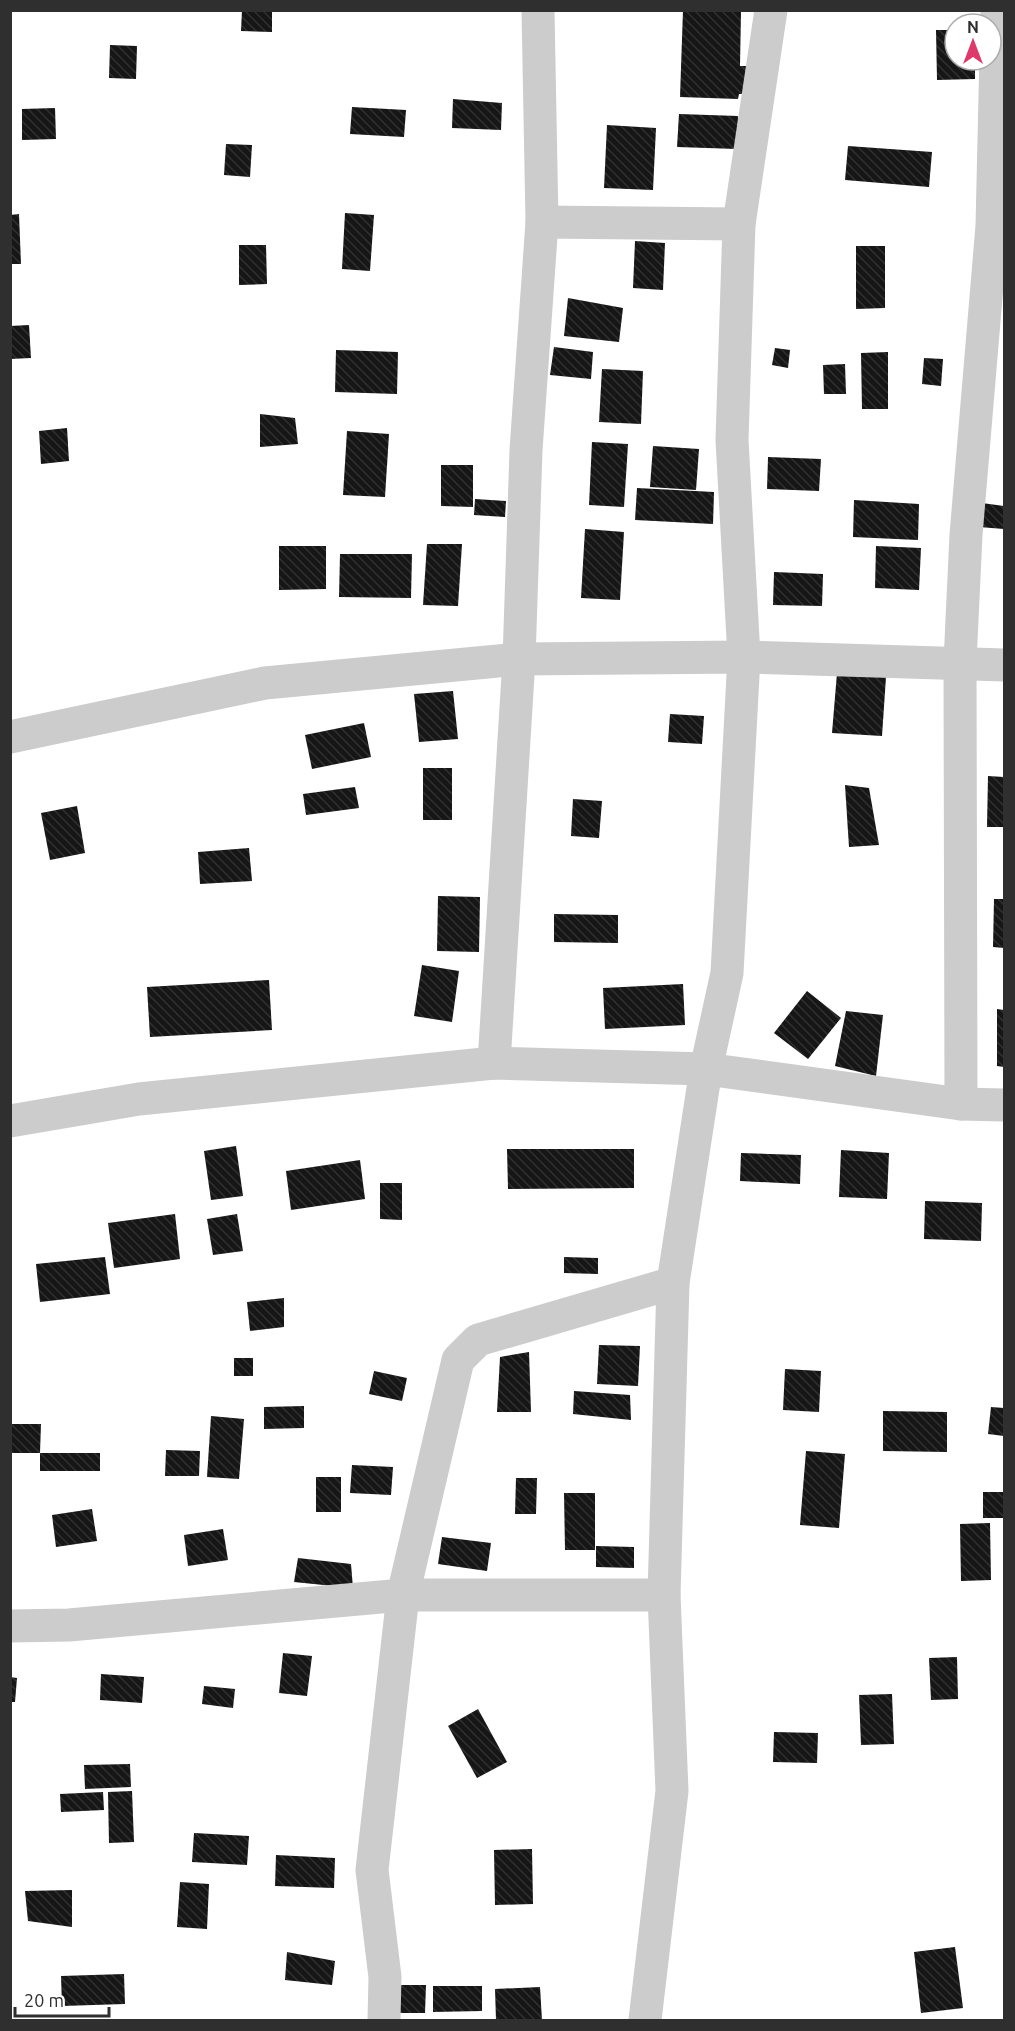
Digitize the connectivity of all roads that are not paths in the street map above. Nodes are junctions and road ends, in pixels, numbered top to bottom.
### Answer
1 (538, 10) edge
2 (771, 10) edge
3 (997, 10) edge
4 (542, 222) junction
5 (739, 224) junction
6 (998, 226) edge
7 (744, 657) junction
8 (519, 659) junction
9 (960, 662) junction
10 (1005, 665) edge
11 (10, 737) edge
12 (494, 1063) junction
13 (706, 1069) junction
14 (961, 1104) junction
15 (1005, 1105) edge
16 (10, 1120) edge
17 (673, 1283) junction
18 (403, 1595) junction
19 (664, 1595) junction
20 (10, 1626) edge
21 (384, 2020) edge
22 (645, 2020) edge

1 - 4 street
2 - 5 street
3 - 6 street
4 - 5 street
4 - 8 street
5 - 7 street
6 - 9 street
7 - 8 street
7 - 9 street
7 - 13 street
8 - 11 street
8 - 12 street
9 - 10 street
9 - 14 street
12 - 13 street
12 - 16 street
13 - 14 street
13 - 17 street
14 - 15 street
17 - 18 street
17 - 19 street
18 - 19 street
18 - 20 street
18 - 21 street
19 - 22 street

